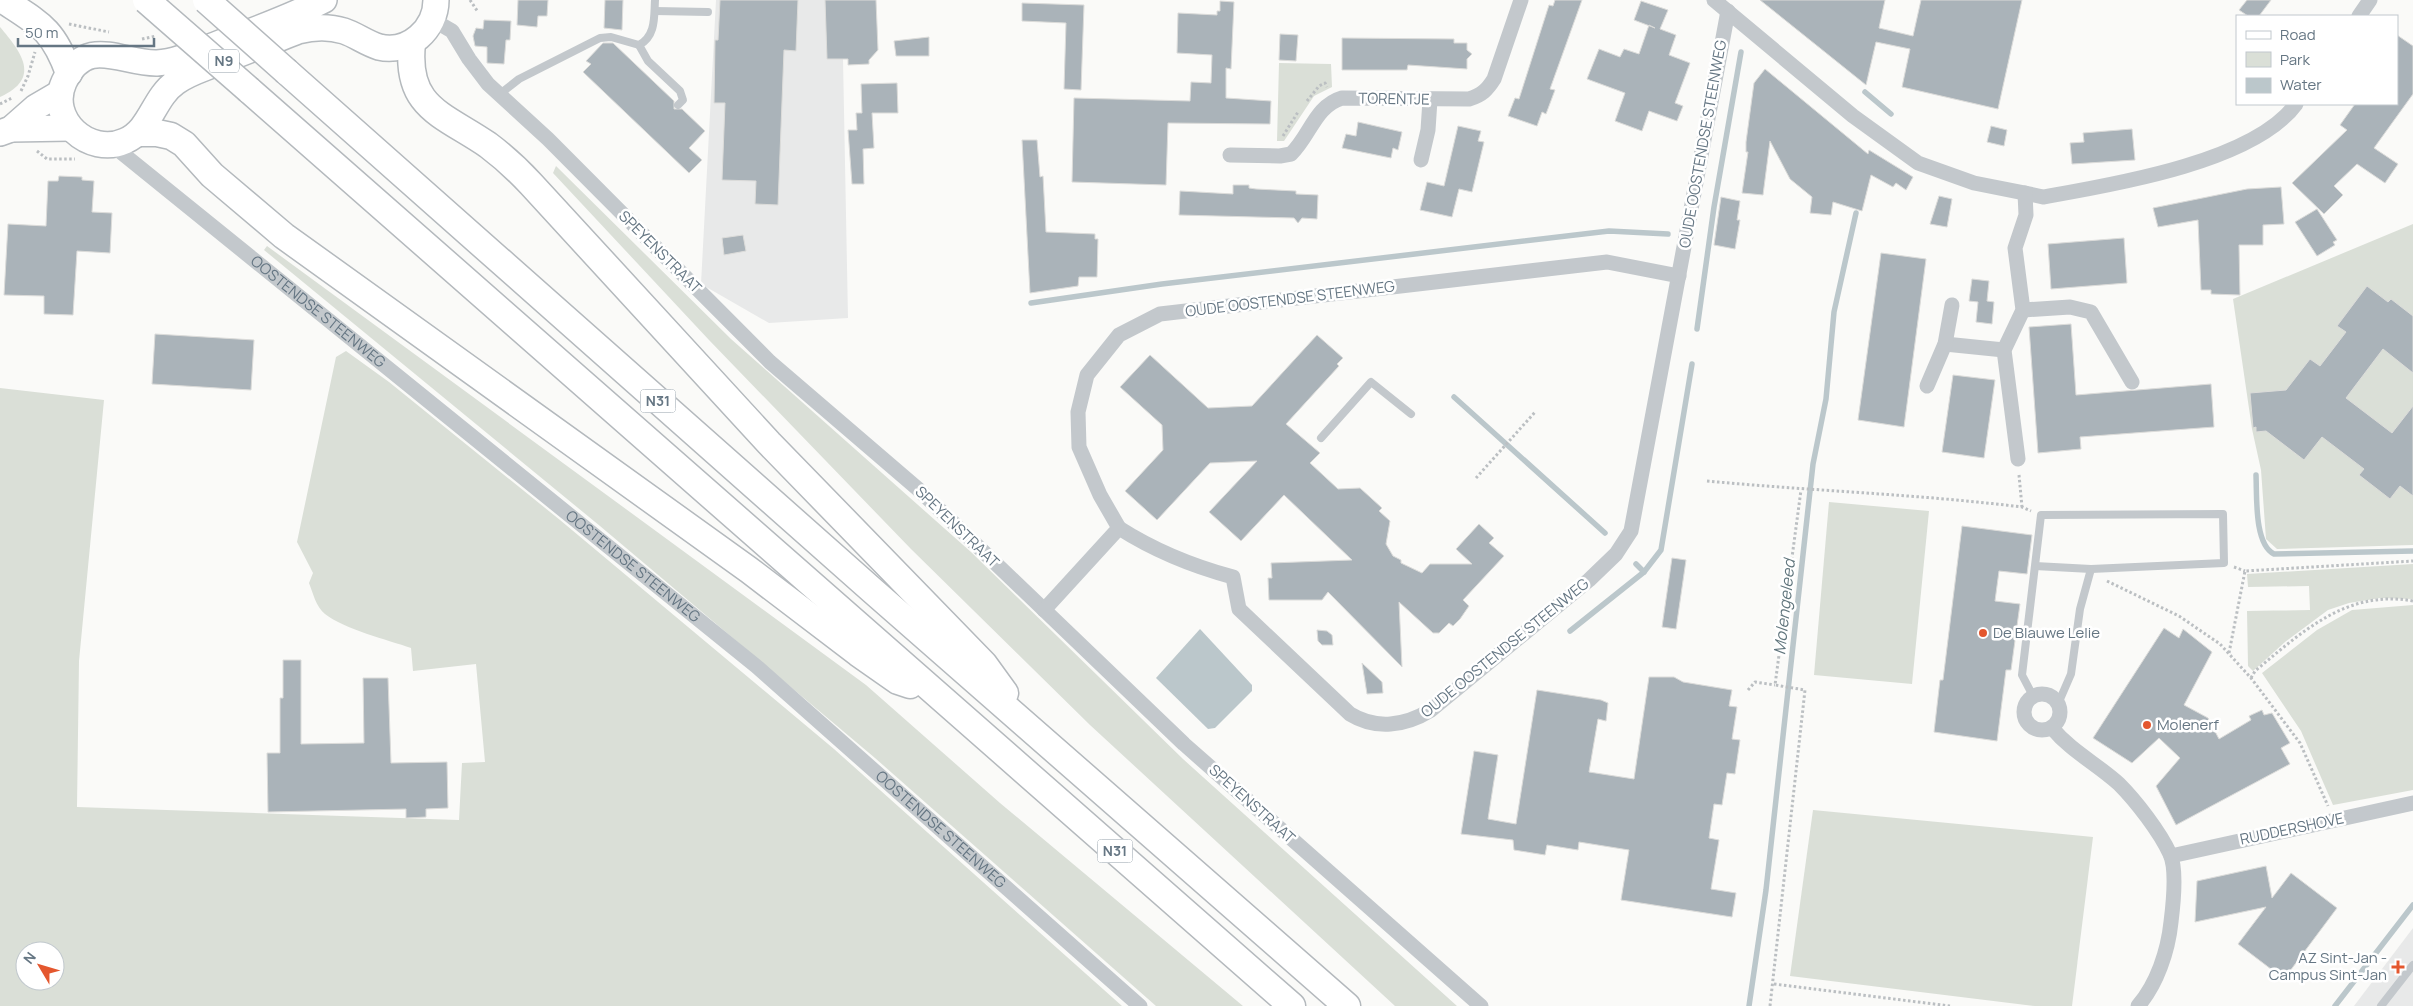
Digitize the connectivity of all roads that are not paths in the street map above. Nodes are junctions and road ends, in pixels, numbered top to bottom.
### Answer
1 (3, 0) edge
2 (146, 0) edge
3 (206, 0) edge
4 (324, 0) edge
5 (655, 0) edge
6 (1521, 0) edge
7 (1714, 0) edge
8 (2370, 0) edge
9 (654, 11) junction
10 (1728, 11) junction
11 (708, 12) dead end
12 (2360, 15) edge
13 (440, 17) edge
14 (412, 43) junction
15 (639, 45) junction
16 (64, 83) junction
17 (500, 94) junction
18 (1430, 100) junction
19 (678, 105) dead end
20 (2295, 105) edge
21 (70, 128) junction
22 (6, 131) edge
23 (140, 133) junction
24 (112, 145) junction
25 (1230, 155) dead end
26 (1421, 160) dead end
27 (2025, 193) junction
28 (1679, 276) junction
29 (1952, 304) dead end
30 (2023, 310) junction
31 (1945, 344) junction
32 (2004, 350) junction
33 (2132, 382) dead end
34 (1926, 386) dead end
35 (1411, 414) dead end
36 (1321, 438) dead end
37 (2018, 459) road end
38 (1119, 528) junction
39 (2035, 566) junction
40 (2091, 569) junction
41 (1044, 610) junction
42 (939, 696) junction
43 (2033, 696) junction
44 (2058, 704) junction
45 (2052, 728) junction
46 (1030, 729) junction
47 (2413, 803) edge
48 (2171, 856) junction
49 (2413, 965) edge
50 (1140, 1006) edge
51 (1292, 1006) edge
52 (1347, 1006) edge
53 (1481, 1006) edge
54 (2138, 1006) edge
55 (2381, 1006) edge

1 - 16 highway
2 - 42 highway, N31, bridge
3 - 46 highway, N31, bridge
4 - 16 main road, N9
5 - 9 lane
6 - 18 street, TORENTJE
7 - 10 street, OUDE OOSTENDSE STEENWEG
8 - 12 street
9 - 11 lane
9 - 15 lane
10 - 27 street, OUDE OOSTENDSE STEENWEG
10 - 28 street, OUDE OOSTENDSE STEENWEG
13 - 14 main road
13 - 17 street, SPEYENSTRAAT
14 - 23 main road, N9
14 - 46 highway
15 - 17 lane
15 - 19 lane
16 - 21 main road
16 - 22 main road, N9
17 - 41 street, SPEYENSTRAAT
18 - 25 street, TORENTJE
18 - 26 street
20 - 27 street, OUDE OOSTENDSE STEENWEG
21 - 22 main road, N9
21 - 24 main road, OOSTENDSE STEENWEG
23 - 24 main road
23 - 42 highway
24 - 50 street, OOSTENDSE STEENWEG
27 - 30 street
28 - 38 street, OUDE OOSTENDSE STEENWEG
28 - 38 street, OUDE OOSTENDSE STEENWEG
29 - 31 street
30 - 32 street
30 - 33 street
31 - 32 street
31 - 34 street
32 - 37 street
35 - 36 lane
38 - 41 street
39 - 40 lane
39 - 40 lane
39 - 43 lane
40 - 44 lane
41 - 53 street, SPEYENSTRAAT
42 - 51 highway, N31
43 - 44 street
43 - 45 street
44 - 45 street
45 - 48 street
46 - 52 highway, N31
47 - 48 street, RUDDERSHOVE
48 - 54 street
49 - 55 lane

